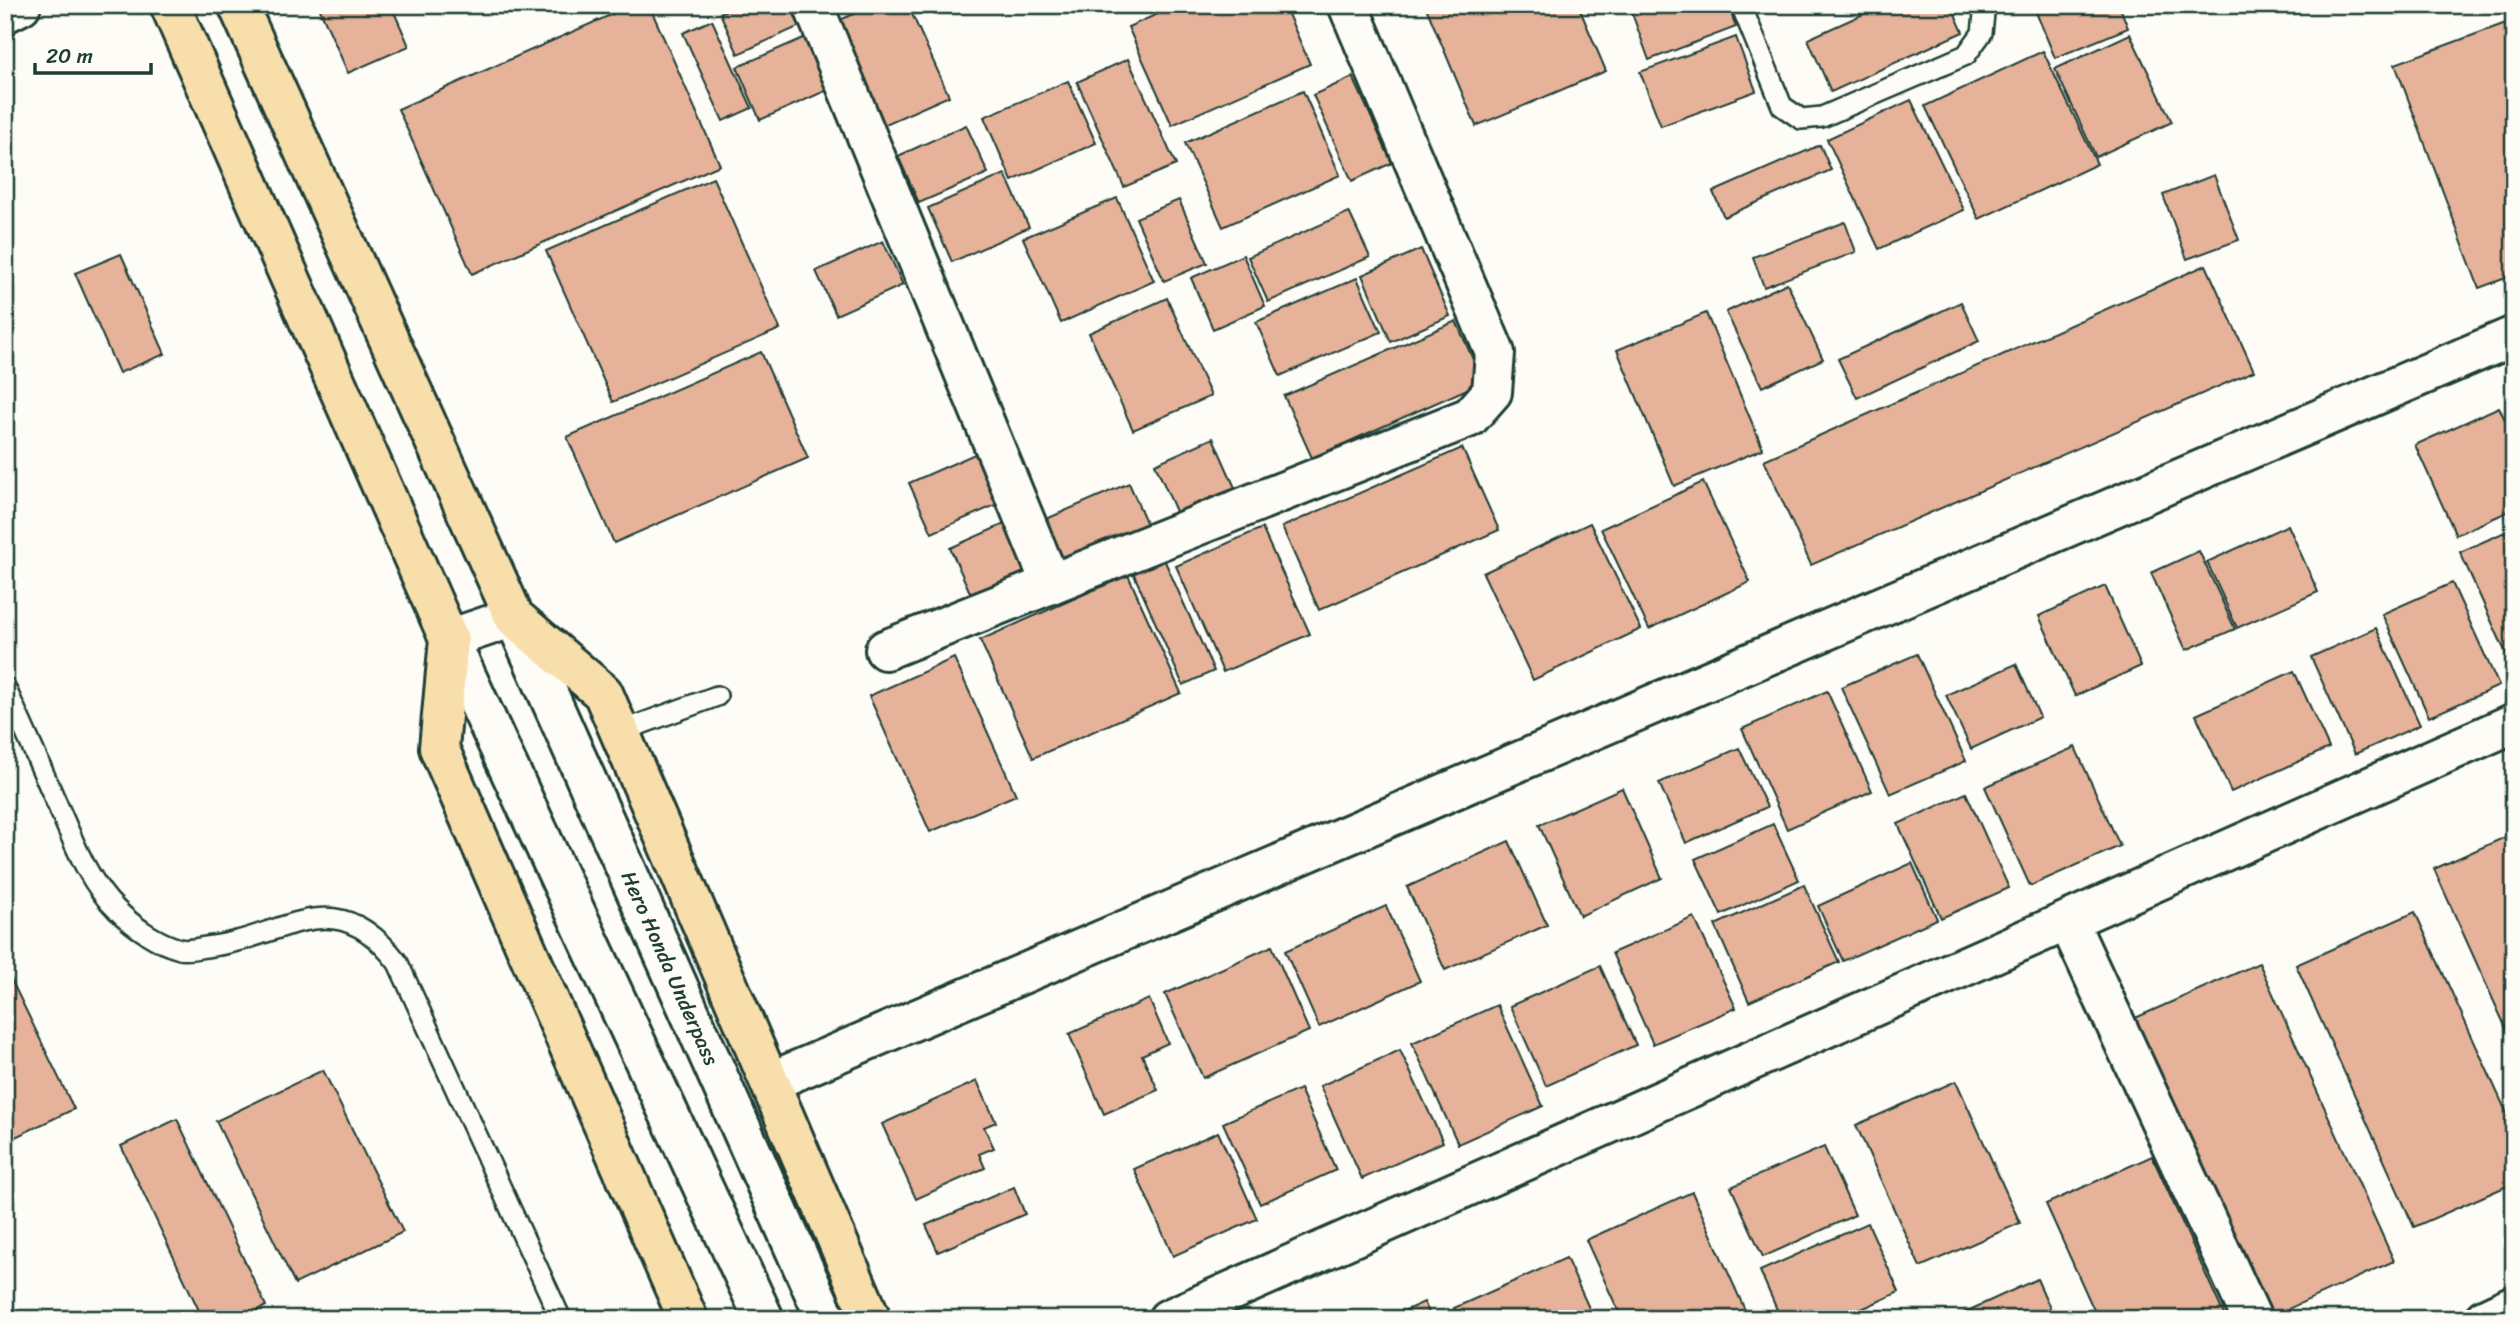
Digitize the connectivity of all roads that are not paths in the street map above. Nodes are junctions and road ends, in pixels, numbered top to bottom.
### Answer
1 (22, 5) edge
2 (170, 5) edge
3 (238, 5) edge
4 (813, 5) edge
5 (1349, 5) edge
6 (1741, 5) edge
7 (1985, 5) edge
8 (5, 13) edge
9 (2514, 336) edge
10 (1051, 584) junction
11 (514, 617) junction
12 (449, 639) junction
13 (885, 650) dead end
14 (5, 687) edge
15 (717, 696) dead end
16 (2514, 723) edge
17 (619, 732) junction
18 (2067, 921) junction
19 (770, 1082) junction
20 (2514, 1305) edge
21 (561, 1319) edge
22 (688, 1319) edge
23 (764, 1319) edge
24 (827, 1319) edge
25 (871, 1319) edge
26 (1168, 1319) edge
27 (2252, 1319) edge
28 (2484, 1319) edge

1 - 8 street
2 - 12 highway
3 - 11 highway
4 - 10 street
5 - 10 street
6 - 7 lane
9 - 19 street
10 - 13 street
11 - 12 street
11 - 17 highway
11 - 24 street, Hero Honda Underpass
12 - 22 highway
12 - 23 street
14 - 21 lane
15 - 17 lane
16 - 18 street
17 - 19 highway
18 - 26 street
18 - 27 street
19 - 25 highway
20 - 28 street

